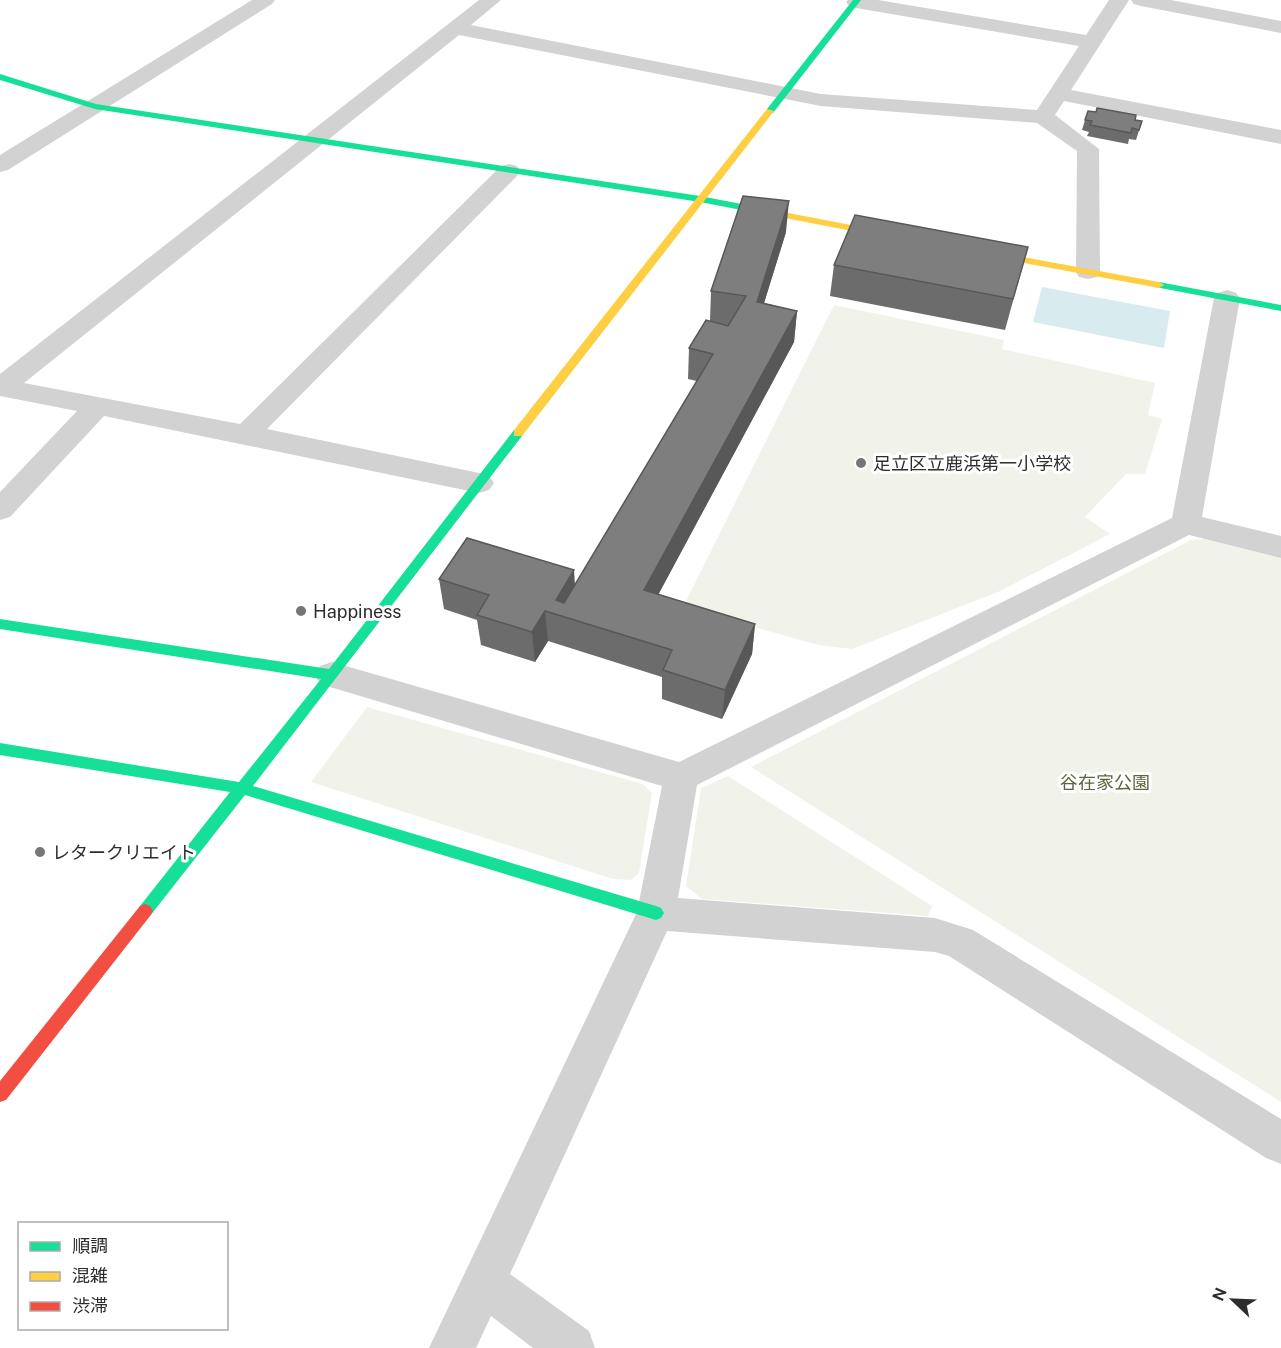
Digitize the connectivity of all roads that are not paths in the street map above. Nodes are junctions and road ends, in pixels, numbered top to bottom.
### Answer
1 (265, 0) edge
2 (491, 0) edge
3 (1119, 0) edge
4 (1141, 0) edge
5 (1239, 0) edge
6 (856, 1) edge
7 (1247, 20) junction
8 (1281, 27) edge
9 (455, 28) junction
10 (1092, 42) junction
11 (0, 77) edge
12 (785, 93) junction
13 (1058, 94) junction
14 (95, 106) junction
15 (1043, 117) junction
16 (1281, 137) edge
17 (312, 141) junction
18 (0, 165) edge
19 (509, 171) junction
20 (700, 199) junction
21 (909, 239) edge
22 (965, 249) edge
23 (1088, 272) junction
24 (1227, 298) junction
25 (1281, 308) edge
26 (1, 387) edge
27 (98, 406) junction
28 (246, 434) junction
29 (479, 483) junction
30 (0, 510) edge
31 (1186, 524) junction
32 (1281, 547) edge
33 (0, 624) edge
34 (332, 675) junction
35 (0, 749) edge
36 (681, 777) junction
37 (241, 788) junction
38 (656, 913) junction
39 (0, 1094) edge
40 (1281, 1143) edge
41 (482, 1282) junction
42 (452, 1348) edge
43 (572, 1348) edge

1 - 14 street
2 - 9 street
3 - 10 street
4 - 7 street
5 - 7 street
6 - 10 street
6 - 12 street
7 - 8 street
9 - 12 street
9 - 17 street
10 - 13 street
11 - 14 street
12 - 15 street
12 - 20 street
13 - 15 street
13 - 16 street
14 - 17 street
14 - 18 street
15 - 23 street
17 - 19 street
17 - 26 street
19 - 20 street
19 - 28 street
20 - 21 street
20 - 29 street
22 - 23 street
23 - 24 street
24 - 25 street
24 - 31 street
26 - 27 street
27 - 28 street
27 - 30 street
28 - 29 street
29 - 34 street
31 - 32 street
31 - 36 street
33 - 34 street
34 - 36 street
34 - 37 street
35 - 37 street
36 - 38 street
37 - 38 street
37 - 39 street
38 - 40 street
38 - 41 street
41 - 42 street
41 - 43 street

